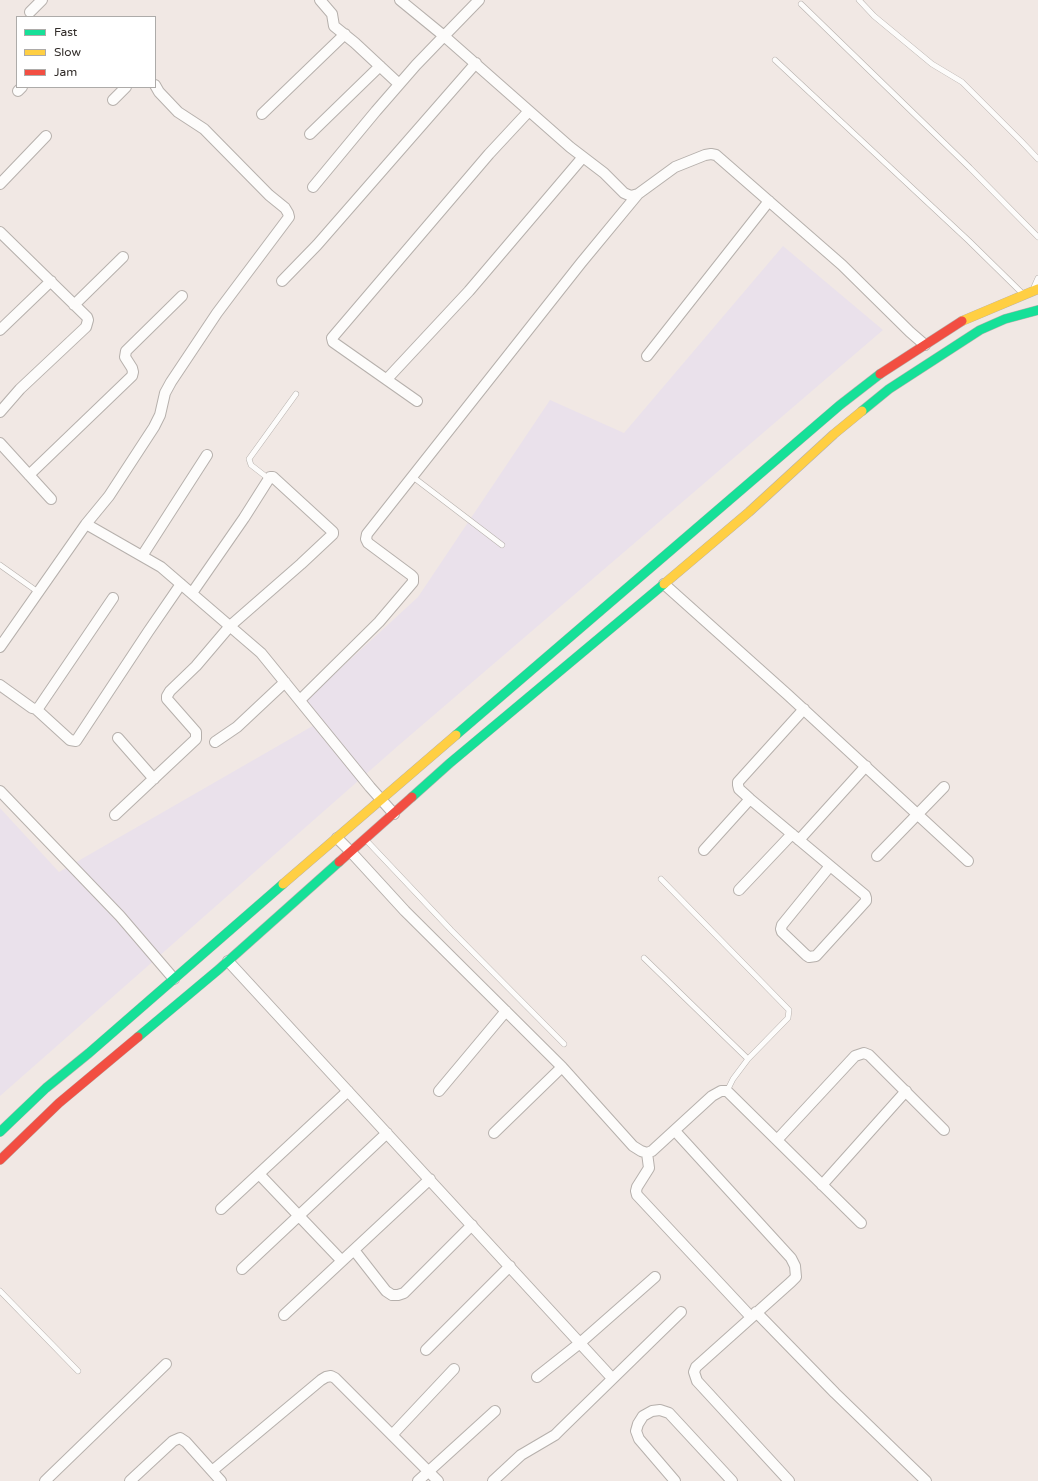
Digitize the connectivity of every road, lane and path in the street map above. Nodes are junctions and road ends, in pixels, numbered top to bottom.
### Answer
1 (42, 0) edge
2 (320, 0) edge
3 (400, 0) edge
4 (479, 0) edge
5 (859, 0) edge
6 (802, 4) dead end
7 (30, 12) dead end
8 (345, 34) junction
9 (444, 36) junction
10 (774, 60) dead end
11 (476, 63) junction
12 (380, 66) junction
13 (399, 84) junction
14 (156, 87) edge
15 (125, 88) edge
16 (113, 100) dead end
17 (529, 111) junction
18 (262, 114) dead end
19 (310, 134) dead end
20 (46, 136) dead end
21 (583, 157) junction
22 (1038, 159) edge
23 (0, 184) edge
24 (313, 187) dead end
25 (638, 194) junction
26 (769, 201) junction
27 (0, 232) edge
28 (1038, 237) edge
29 (8, 240) junction
30 (0, 247) edge
31 (123, 257) dead end
32 (1038, 278) edge
33 (50, 281) junction
34 (282, 281) dead end
35 (1031, 292) edge
36 (182, 296) dead end
37 (74, 305) junction
38 (1038, 310) edge
39 (0, 330) edge
40 (925, 345) junction
41 (647, 356) dead end
42 (387, 379) junction
43 (296, 394) dead end
44 (417, 401) dead end
45 (0, 412) edge
46 (0, 443) edge
47 (207, 455) dead end
48 (29, 475) junction
49 (413, 477) junction
50 (269, 478) junction
51 (51, 499) dead end
52 (86, 524) junction
53 (702, 537) junction
54 (502, 545) dead end
55 (142, 556) junction
56 (0, 565) edge
57 (181, 584) junction
58 (664, 584) junction
59 (38, 592) junction
60 (192, 593) junction
61 (113, 598) dead end
62 (230, 626) junction
63 (0, 647) edge
64 (285, 682) junction
65 (0, 685) edge
66 (300, 700) junction
67 (36, 708) junction
68 (804, 709) junction
69 (118, 738) dead end
70 (215, 742) dead end
71 (866, 766) junction
72 (154, 778) junction
73 (944, 788) dead end
74 (0, 791) edge
75 (750, 799) junction
76 (381, 800) junction
77 (394, 814) junction
78 (114, 815) dead end
79 (918, 815) junction
80 (796, 837) junction
81 (337, 838) junction
82 (365, 839) junction
83 (704, 850) dead end
84 (351, 852) junction
85 (877, 856) dead end
86 (968, 860) dead end
87 (830, 866) junction
88 (662, 879) dead end
89 (739, 890) dead end
90 (644, 958) dead end
91 (228, 961) junction
92 (174, 979) junction
93 (506, 1011) junction
94 (564, 1044) dead end
95 (748, 1059) junction
96 (562, 1067) junction
97 (348, 1091) junction
98 (439, 1091) dead end
99 (727, 1091) junction
100 (906, 1091) junction
101 (52, 1095) junction
102 (944, 1130) dead end
103 (675, 1131) junction
104 (0, 1132) edge
105 (387, 1133) junction
106 (494, 1133) dead end
107 (777, 1140) junction
108 (647, 1153) junction
109 (0, 1160) edge
110 (259, 1174) junction
111 (430, 1179) junction
112 (822, 1185) junction
113 (221, 1209) dead end
114 (298, 1215) junction
115 (861, 1223) dead end
116 (472, 1225) junction
117 (354, 1250) junction
118 (342, 1261) junction
119 (510, 1266) junction
120 (242, 1269) dead end
121 (655, 1277) dead end
122 (0, 1291) edge
123 (681, 1312) dead end
124 (284, 1315) dead end
125 (754, 1315) junction
126 (580, 1343) junction
127 (426, 1350) dead end
128 (166, 1364) dead end
129 (454, 1369) dead end
130 (78, 1371) dead end
131 (537, 1377) dead end
132 (612, 1378) junction
133 (495, 1411) dead end
134 (392, 1435) junction
135 (212, 1471) junction
136 (428, 1472) junction
137 (45, 1481) edge
138 (130, 1481) edge
139 (221, 1481) edge
140 (418, 1481) edge
141 (438, 1481) edge
142 (493, 1481) edge
143 (675, 1481) edge
144 (732, 1481) edge
145 (789, 1481) edge
146 (926, 1481) edge

1 - 7 street
2 - 8 street
3 - 9 street
4 - 9 street
5 - 22 lane
6 - 28 lane
8 - 12 street
8 - 18 street
9 - 11 street
9 - 13 street
10 - 35 lane
11 - 17 street
11 - 34 street
12 - 13 street
12 - 19 street
13 - 24 street
14 - 52 street
15 - 16 street
17 - 21 street
17 - 42 street
20 - 23 street
21 - 25 street
21 - 42 street
25 - 26 street
25 - 49 street
26 - 40 street
26 - 41 street
27 - 29 street
29 - 30 street
29 - 33 street
31 - 37 street
32 - 35 lane
33 - 37 street
33 - 39 street
35 - 40 main road
36 - 48 street
37 - 45 street
38 - 53 main road
40 - 53 main road
42 - 44 street
43 - 50 lane
46 - 48 street
47 - 55 street
48 - 51 street
49 - 54 lane
49 - 66 street
50 - 60 street
50 - 62 street
52 - 55 street
52 - 59 street
53 - 58 main road
53 - 76 main road
55 - 57 street
56 - 59 lane
57 - 60 street
57 - 67 street
58 - 68 street
58 - 77 main road
59 - 63 street
60 - 62 street
61 - 67 street
62 - 64 street
62 - 72 street
64 - 66 street
64 - 70 street
65 - 67 street
66 - 76 street
68 - 71 street
68 - 75 street
69 - 72 street
71 - 79 street
71 - 80 street
72 - 78 street
73 - 79 street
74 - 92 street
75 - 80 street
75 - 83 street
76 - 77 street
76 - 81 main road
77 - 82 main road
79 - 85 street
79 - 86 street
80 - 87 street
80 - 89 street
81 - 84 street
81 - 92 main road
82 - 84 main road
82 - 94 lane
84 - 91 main road
84 - 93 street
87 - 87 street
88 - 95 lane
90 - 95 lane
91 - 97 street
91 - 101 main road
92 - 101 main road
93 - 96 street
93 - 98 street
95 - 99 lane
96 - 106 street
96 - 108 street
97 - 105 street
97 - 110 street
99 - 103 street
99 - 107 street
100 - 102 street
100 - 107 street
100 - 112 street
101 - 104 main road
101 - 109 main road
103 - 108 street
103 - 125 street
105 - 111 street
105 - 114 street
107 - 112 street
108 - 125 street
110 - 113 street
110 - 114 street
111 - 116 street
111 - 117 street
112 - 115 street
114 - 118 street
114 - 120 street
116 - 117 street
116 - 119 street
117 - 118 street
118 - 124 street
119 - 126 street
119 - 127 street
121 - 126 street
122 - 130 lane
123 - 132 street
125 - 145 street
125 - 146 street
126 - 131 street
126 - 132 street
128 - 137 street
129 - 134 street
132 - 142 street
133 - 136 street
134 - 135 street
134 - 136 street
135 - 138 street
135 - 139 street
136 - 140 street
136 - 141 street
143 - 144 street

